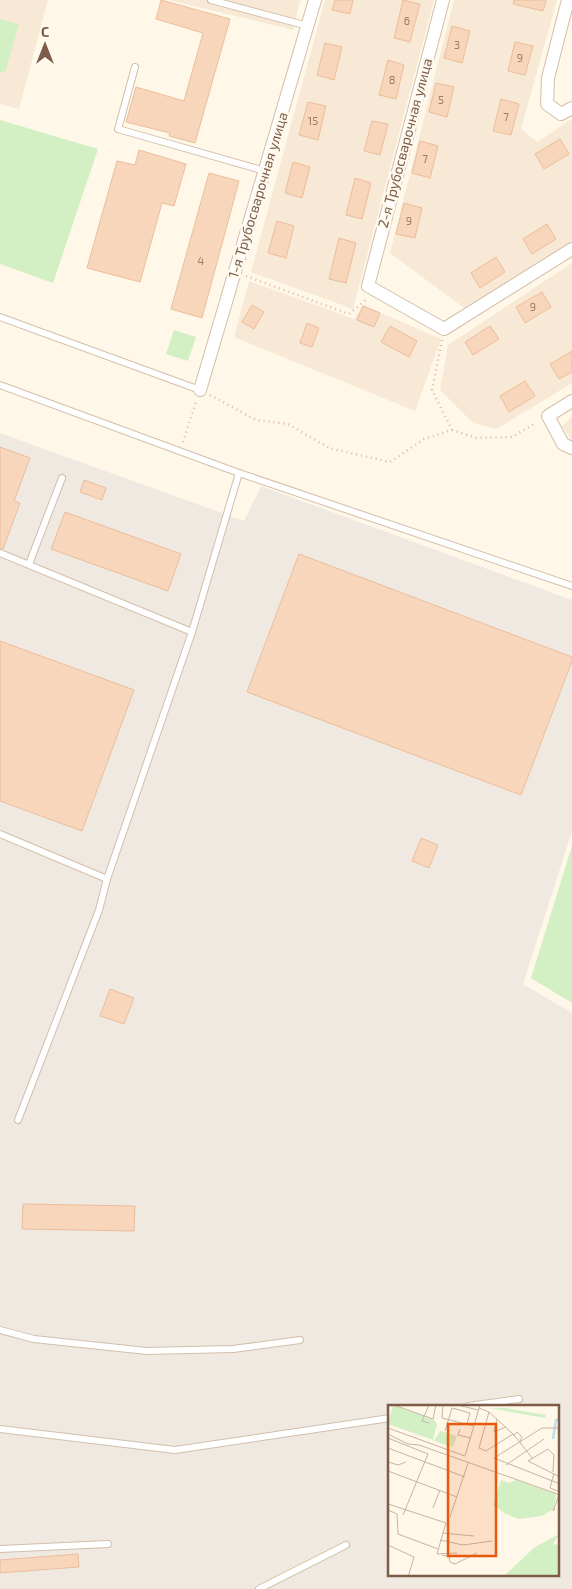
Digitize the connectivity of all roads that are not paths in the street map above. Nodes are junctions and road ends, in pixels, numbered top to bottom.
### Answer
1 (210, 0) edge
2 (315, 0) edge
3 (443, 0) edge
4 (568, 0) edge
5 (221, 1) edge
6 (308, 26) junction
7 (135, 67) dead end
8 (572, 108) edge
9 (265, 171) junction
10 (572, 249) edge
11 (0, 317) edge
12 (0, 385) edge
13 (200, 390) joint
14 (572, 401) edge
15 (572, 448) edge
16 (239, 473) junction
17 (62, 478) dead end
18 (0, 553) edge
19 (29, 564) junction
20 (572, 586) edge
21 (192, 632) junction
22 (0, 834) edge
23 (107, 879) junction
24 (18, 1120) dead end
25 (0, 1330) edge
26 (300, 1340) dead end
27 (519, 1399) dead end
28 (475, 1405) edge
29 (388, 1418) edge
30 (0, 1430) edge
31 (108, 1544) dead end
32 (346, 1545) dead end
33 (0, 1549) edge
34 (259, 1589) edge

1 - 5 lane
2 - 6 street, 1-я Трубосварочная улица
3 - 10 street, 2-я Трубосварочная улица
4 - 8 street
5 - 6 lane
6 - 9 street, 1-я Трубосварочная улица
7 - 9 lane
9 - 13 street, 1-я Трубосварочная улица
11 - 13 lane
12 - 16 lane
14 - 15 street
16 - 20 lane
16 - 21 lane
17 - 19 lane
18 - 19 lane
19 - 21 lane
21 - 23 lane
22 - 23 lane
23 - 24 lane
25 - 26 lane
27 - 28 lane
29 - 30 lane
31 - 33 lane
32 - 34 lane

